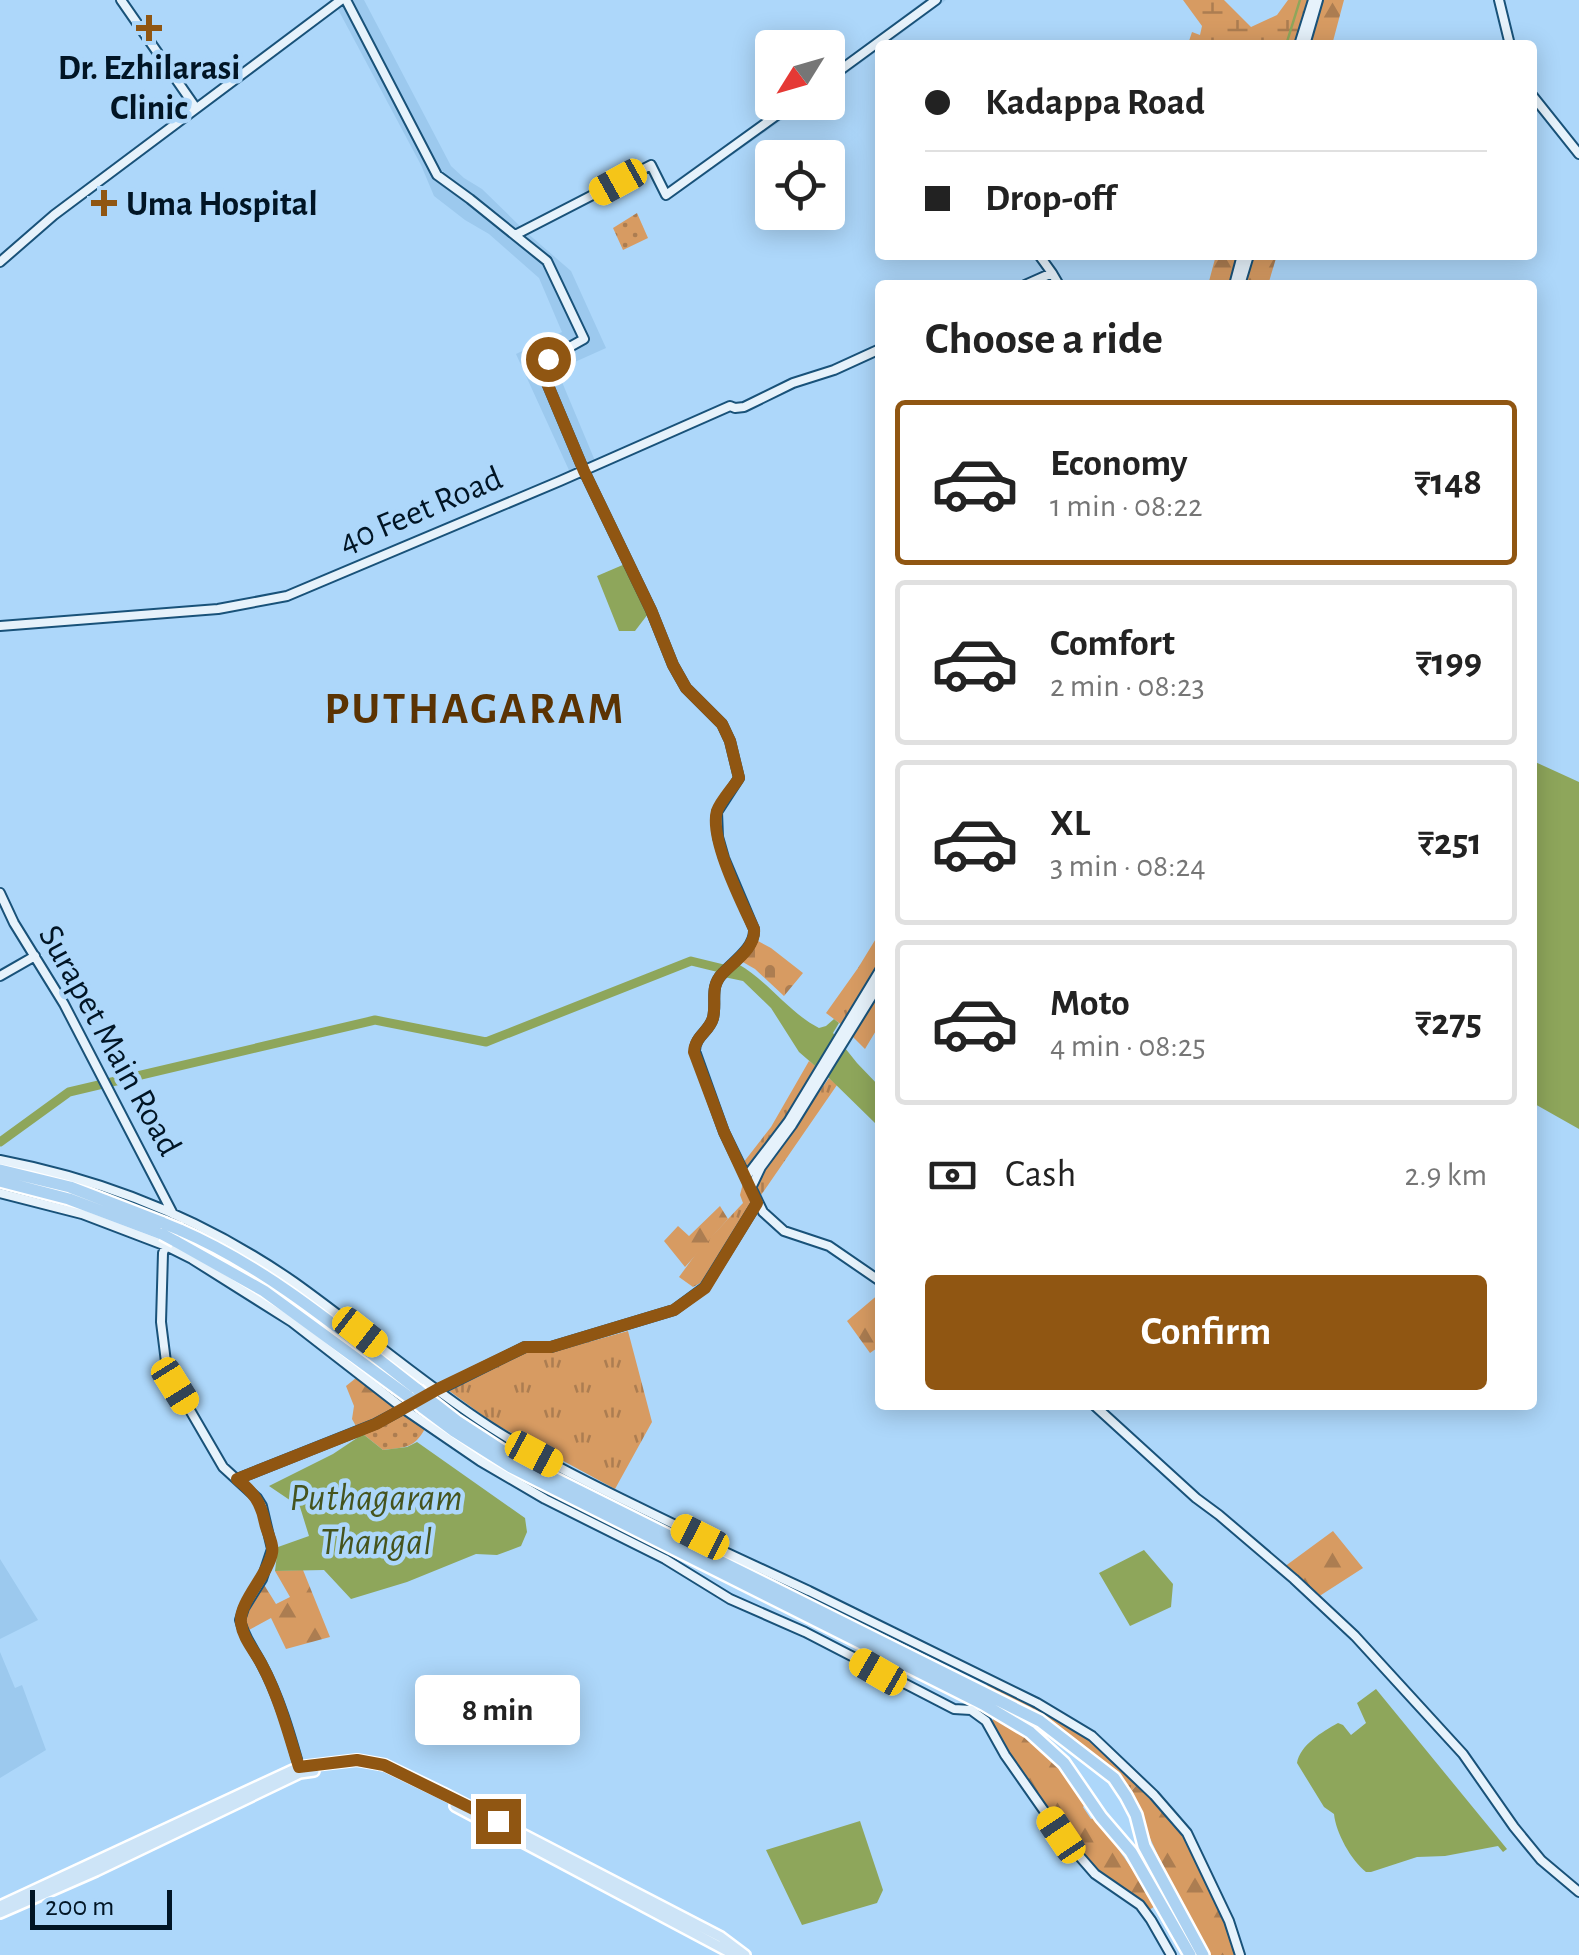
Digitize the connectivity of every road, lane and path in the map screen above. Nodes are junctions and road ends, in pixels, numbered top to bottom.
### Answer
1 (120, 0) edge
2 (344, 0) edge
3 (936, 0) edge
4 (1315, 0) edge
5 (1499, 0) edge
6 (887, 40) edge
7 (1303, 40) edge
8 (1509, 40) edge
9 (875, 48) edge
10 (845, 68) edge
11 (1537, 101) edge
12 (196, 108) junction
13 (770, 120) edge
14 (1579, 154) edge
15 (515, 235) junction
16 (1043, 260) edge
17 (0, 262) edge
18 (1052, 272) junction
19 (1036, 280) edge
20 (1057, 280) edge
21 (875, 351) edge
22 (584, 471) junction
23 (0, 626) edge
24 (0, 894) edge
25 (35, 956) junction
26 (0, 976) edge
27 (875, 979) edge
28 (875, 990) edge
29 (846, 1031) junction
30 (820, 1075) junction
31 (0, 1160) edge
32 (0, 1170) edge
33 (745, 1176) junction
34 (0, 1181) edge
35 (751, 1188) junction
36 (0, 1193) edge
37 (757, 1203) junction
38 (170, 1231) junction
39 (875, 1278) edge
40 (410, 1399) junction
41 (430, 1399) junction
42 (1099, 1410) edge
43 (237, 1479) junction
44 (1074, 1746) junction
45 (1064, 1763) junction
46 (300, 1770) junction
47 (1138, 1849) junction
48 (1579, 1892) edge
49 (0, 1910) edge
50 (735, 1955) edge
51 (744, 1955) edge
52 (1170, 1955) edge
53 (1190, 1955) edge
54 (1203, 1955) edge
55 (1240, 1955) edge

1 - 12 street
2 - 12 street
2 - 15 street
3 - 6 street
4 - 7 street
5 - 8 street
9 - 10 street
11 - 14 street
12 - 17 street
13 - 15 street
15 - 22 street
16 - 18 street
18 - 19 street
18 - 20 street
21 - 22 street, 40 Feet Road
22 - 23 street, 40 Feet Road
22 - 33 street
24 - 25 street, Surapet Main Road
25 - 26 street
25 - 38 street, Surapet Main Road
27 - 29 street
28 - 29 street
29 - 30 street
30 - 33 street
30 - 35 street
31 - 38 street
32 - 38 highway
33 - 35 street
34 - 38 highway
35 - 37 street
36 - 38 street
37 - 39 street
37 - 41 street
38 - 40 highway
38 - 41 street
38 - 43 street
40 - 41 highway, bridge
40 - 41 street
40 - 43 street
40 - 52 street
41 - 44 highway
41 - 45 highway
41 - 55 street
42 - 48 street
43 - 46 street
44 - 45 highway
44 - 47 highway
45 - 47 highway
46 - 49 main road
46 - 50 main road
46 - 51 main road
47 - 53 highway
47 - 54 highway

